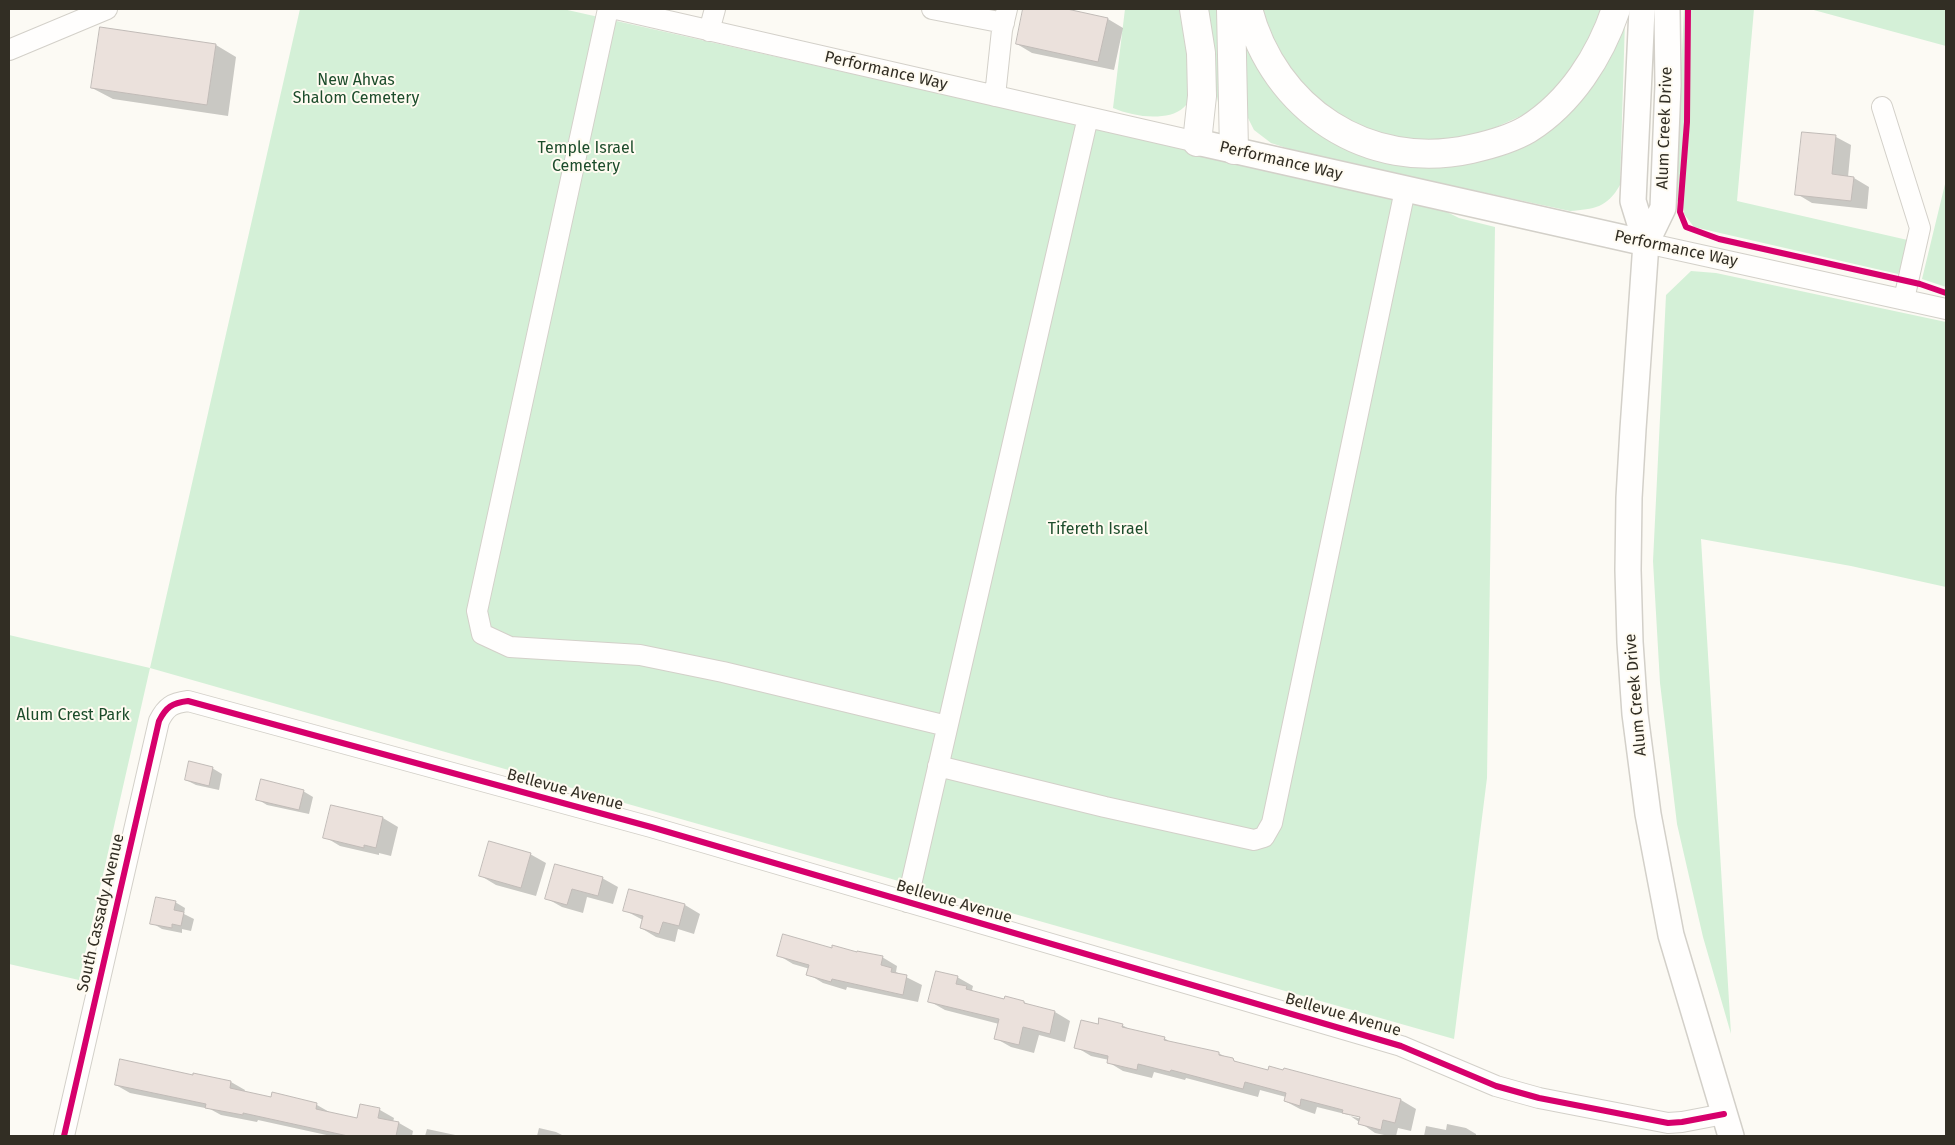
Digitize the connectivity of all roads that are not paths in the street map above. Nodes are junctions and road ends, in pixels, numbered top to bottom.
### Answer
1 (107, 9) edge
2 (608, 9) edge
3 (616, 9) edge
4 (715, 9) edge
5 (932, 9) edge
6 (1194, 9) edge
7 (1231, 9) edge
8 (1248, 9) edge
9 (1616, 9) edge
10 (1642, 9) edge
11 (1667, 9) edge
12 (1005, 16) edge
13 (709, 31) junction
14 (9, 50) edge
15 (995, 96) junction
16 (1882, 108) dead end
17 (1088, 118) junction
18 (1197, 142) junction
19 (1234, 150) junction
20 (1406, 190) junction
21 (1646, 243) junction
22 (1904, 299) junction
23 (1946, 309) edge
24 (175, 702) joint
25 (947, 726) junction
26 (938, 766) junction
27 (907, 902) junction
28 (1728, 1125) edge
29 (64, 1136) edge

1 - 14 street
2 - 25 street
3 - 13 street, Performance Way
4 - 13 street
5 - 12 street
6 - 18 highway
7 - 19 highway
8 - 9 highway
10 - 21 main road, Alum Creek Drive
11 - 21 main road, Alum Creek Drive
12 - 15 street
13 - 15 street, Performance Way
15 - 17 street, Performance Way
16 - 22 street
17 - 18 street, Performance Way
17 - 25 street
18 - 19 main road, Performance Way
19 - 20 main road, Performance Way
20 - 21 main road, Performance Way
20 - 26 street
21 - 22 street, Performance Way
21 - 28 main road, Alum Creek Drive
22 - 23 street, Performance Way
24 - 27 street, Bellevue Avenue
24 - 29 street, South Cassady Avenue
25 - 26 street
26 - 27 street
27 - 28 street, Bellevue Avenue

